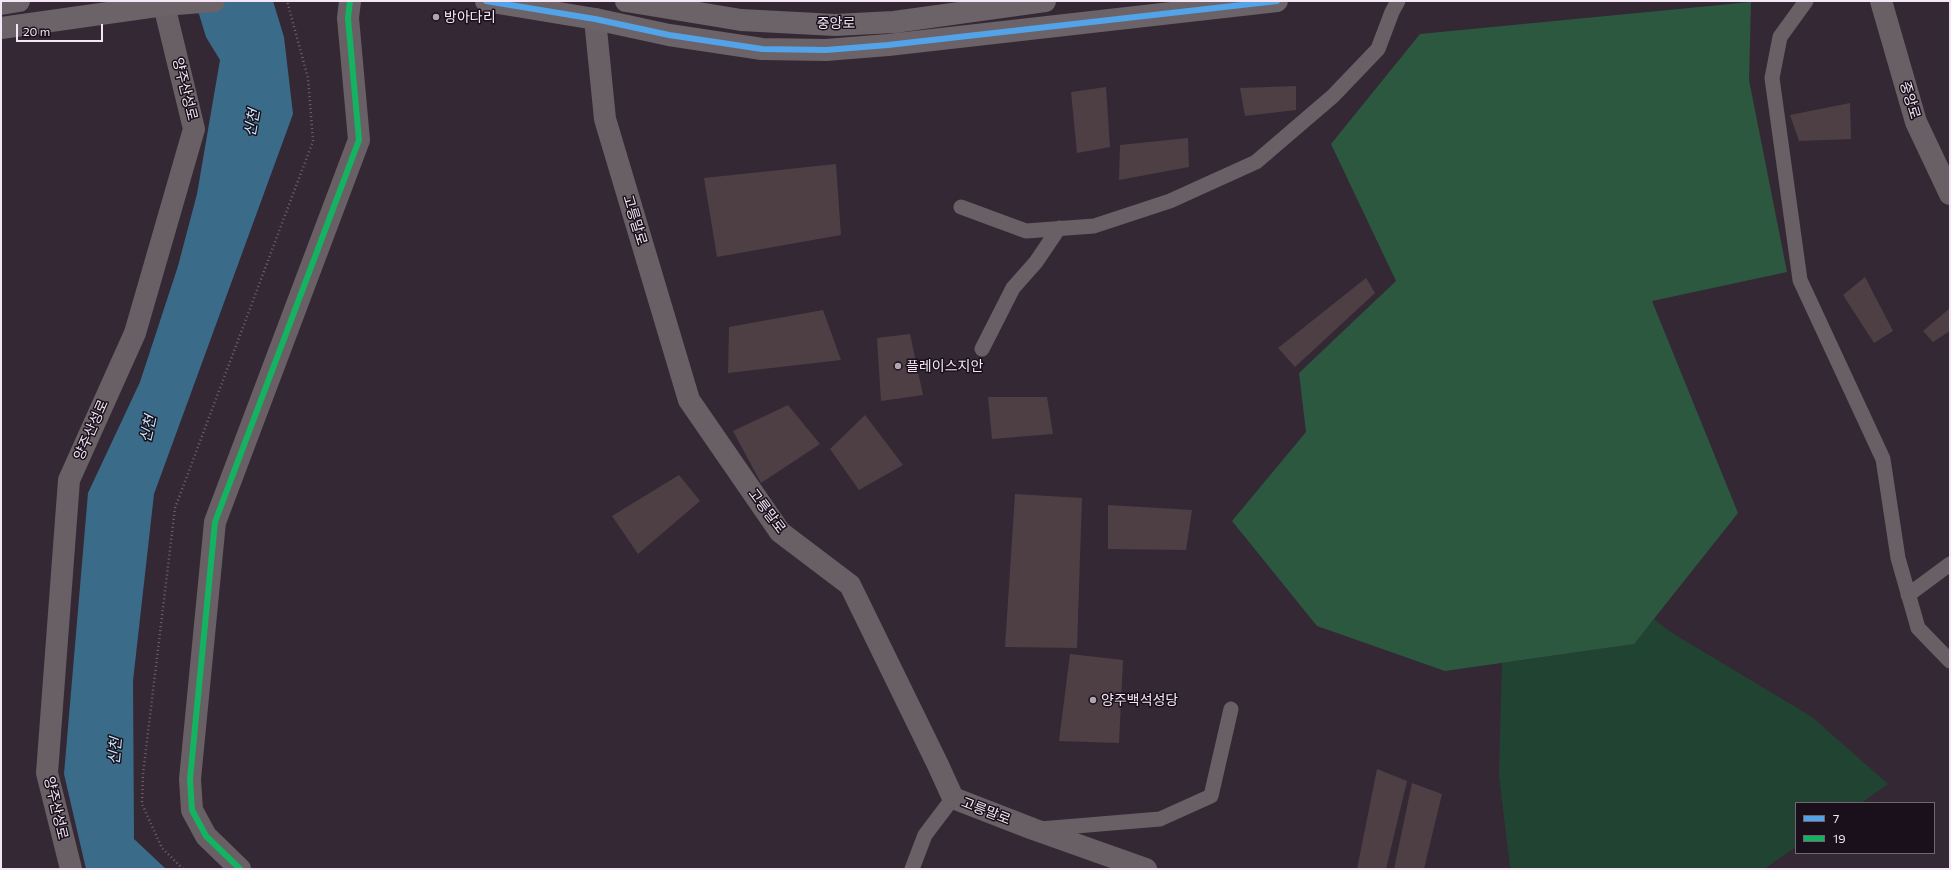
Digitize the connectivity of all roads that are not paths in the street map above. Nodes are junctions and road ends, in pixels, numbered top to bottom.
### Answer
1 (19, 1) edge
2 (350, 1) edge
3 (486, 1) edge
4 (626, 1) edge
5 (1045, 1) edge
6 (1277, 1) edge
7 (1398, 1) edge
8 (1806, 1) edge
9 (1881, 1) edge
10 (206, 2) edge
11 (163, 3) edge
12 (1, 4) edge
13 (595, 19) junction
14 (1, 28) edge
15 (1950, 194) edge
16 (961, 206) dead end
17 (1059, 228) junction
18 (982, 349) dead end
19 (1950, 564) edge
20 (1908, 595) junction
21 (1950, 661) edge
22 (1231, 709) dead end
23 (953, 798) junction
24 (1033, 829) junction
25 (71, 869) edge
26 (240, 869) edge
27 (912, 869) edge
28 (1146, 869) edge

1 - 12 main road
2 - 26 street
3 - 13 main road, 중앙로
4 - 5 main road, 중앙로
6 - 13 main road, 중앙로
7 - 17 lane
8 - 20 lane
9 - 15 street, 중앙로
10 - 11 main road
11 - 14 main road
11 - 25 street, 양주산성로
13 - 23 street, 고릉말로
16 - 17 lane
17 - 18 lane
19 - 20 lane
20 - 21 lane
22 - 24 lane
23 - 24 street, 고릉말로
23 - 27 lane
24 - 28 street, 고릉말로

